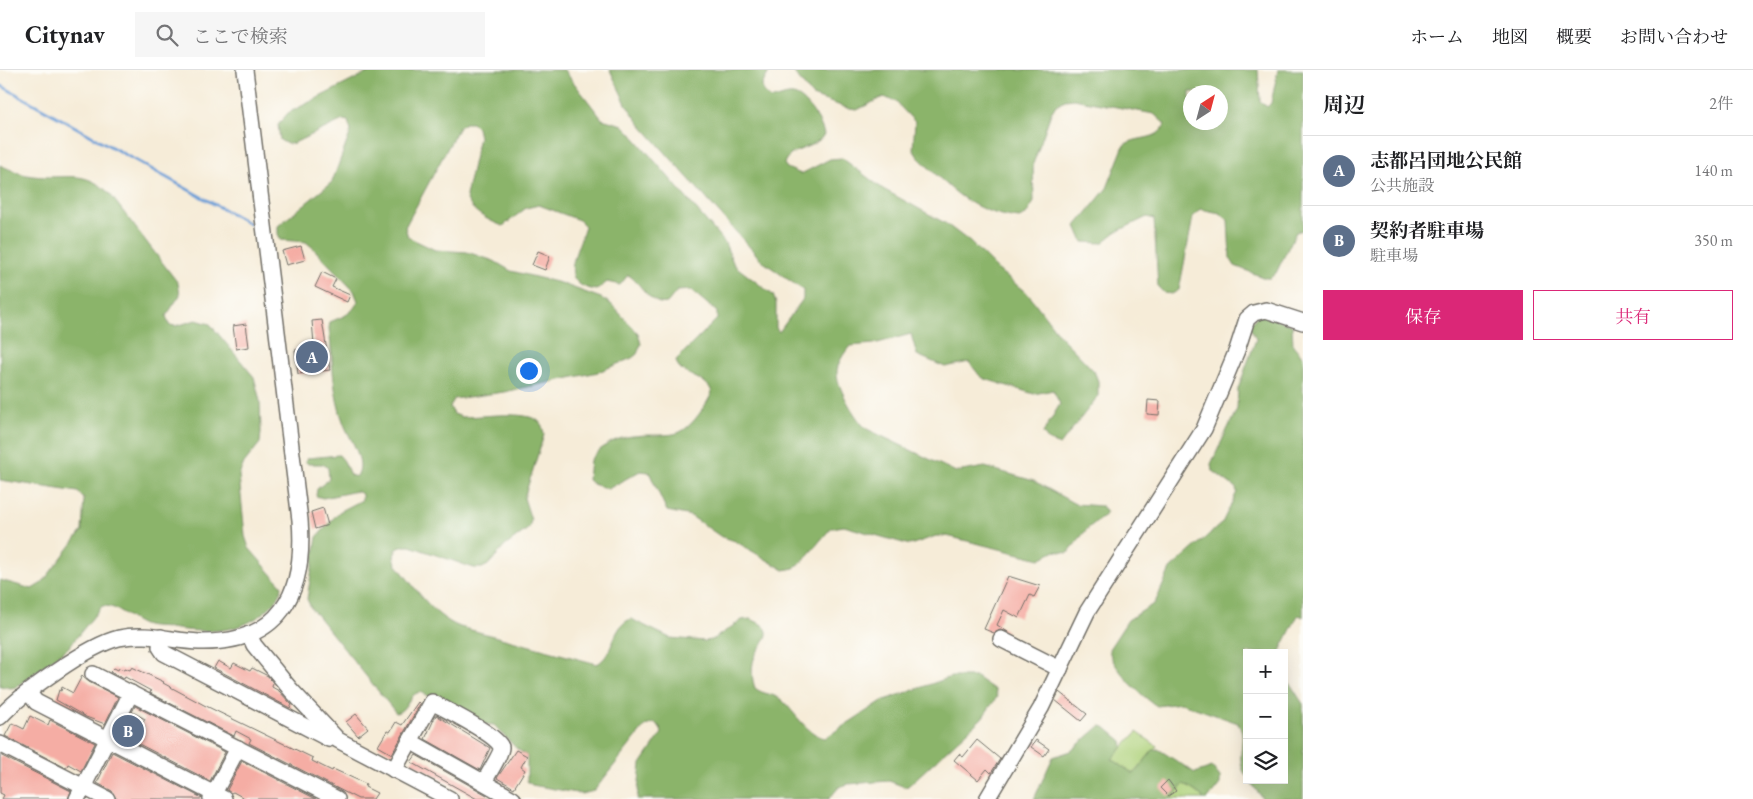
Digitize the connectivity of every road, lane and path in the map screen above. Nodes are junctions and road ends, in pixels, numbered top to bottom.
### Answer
1 (245, 70) edge
2 (1303, 322) edge
3 (248, 634) junction
4 (161, 637) junction
5 (1000, 640) dead end
6 (1060, 669) junction
7 (93, 674) dead end
8 (29, 693) junction
9 (131, 693) junction
10 (0, 717) edge
11 (333, 735) junction
12 (108, 739) junction
13 (410, 741) junction
14 (0, 744) edge
15 (238, 748) junction
16 (394, 770) junction
17 (484, 782) junction
18 (80, 793) edge
19 (216, 797) edge
20 (107, 799) edge
21 (337, 799) edge
22 (450, 799) edge
23 (513, 799) edge
24 (987, 799) edge

1 - 3 street
2 - 6 street
3 - 4 street
3 - 11 street
4 - 8 street
4 - 11 street
5 - 6 street
6 - 24 street
7 - 9 street
8 - 10 street
8 - 12 street
9 - 12 street
9 - 15 street
11 - 16 street
12 - 18 street
12 - 19 street
13 - 16 street
13 - 17 street
13 - 17 street
14 - 18 street
15 - 19 street
15 - 21 street
16 - 22 street
17 - 23 street
18 - 20 street

